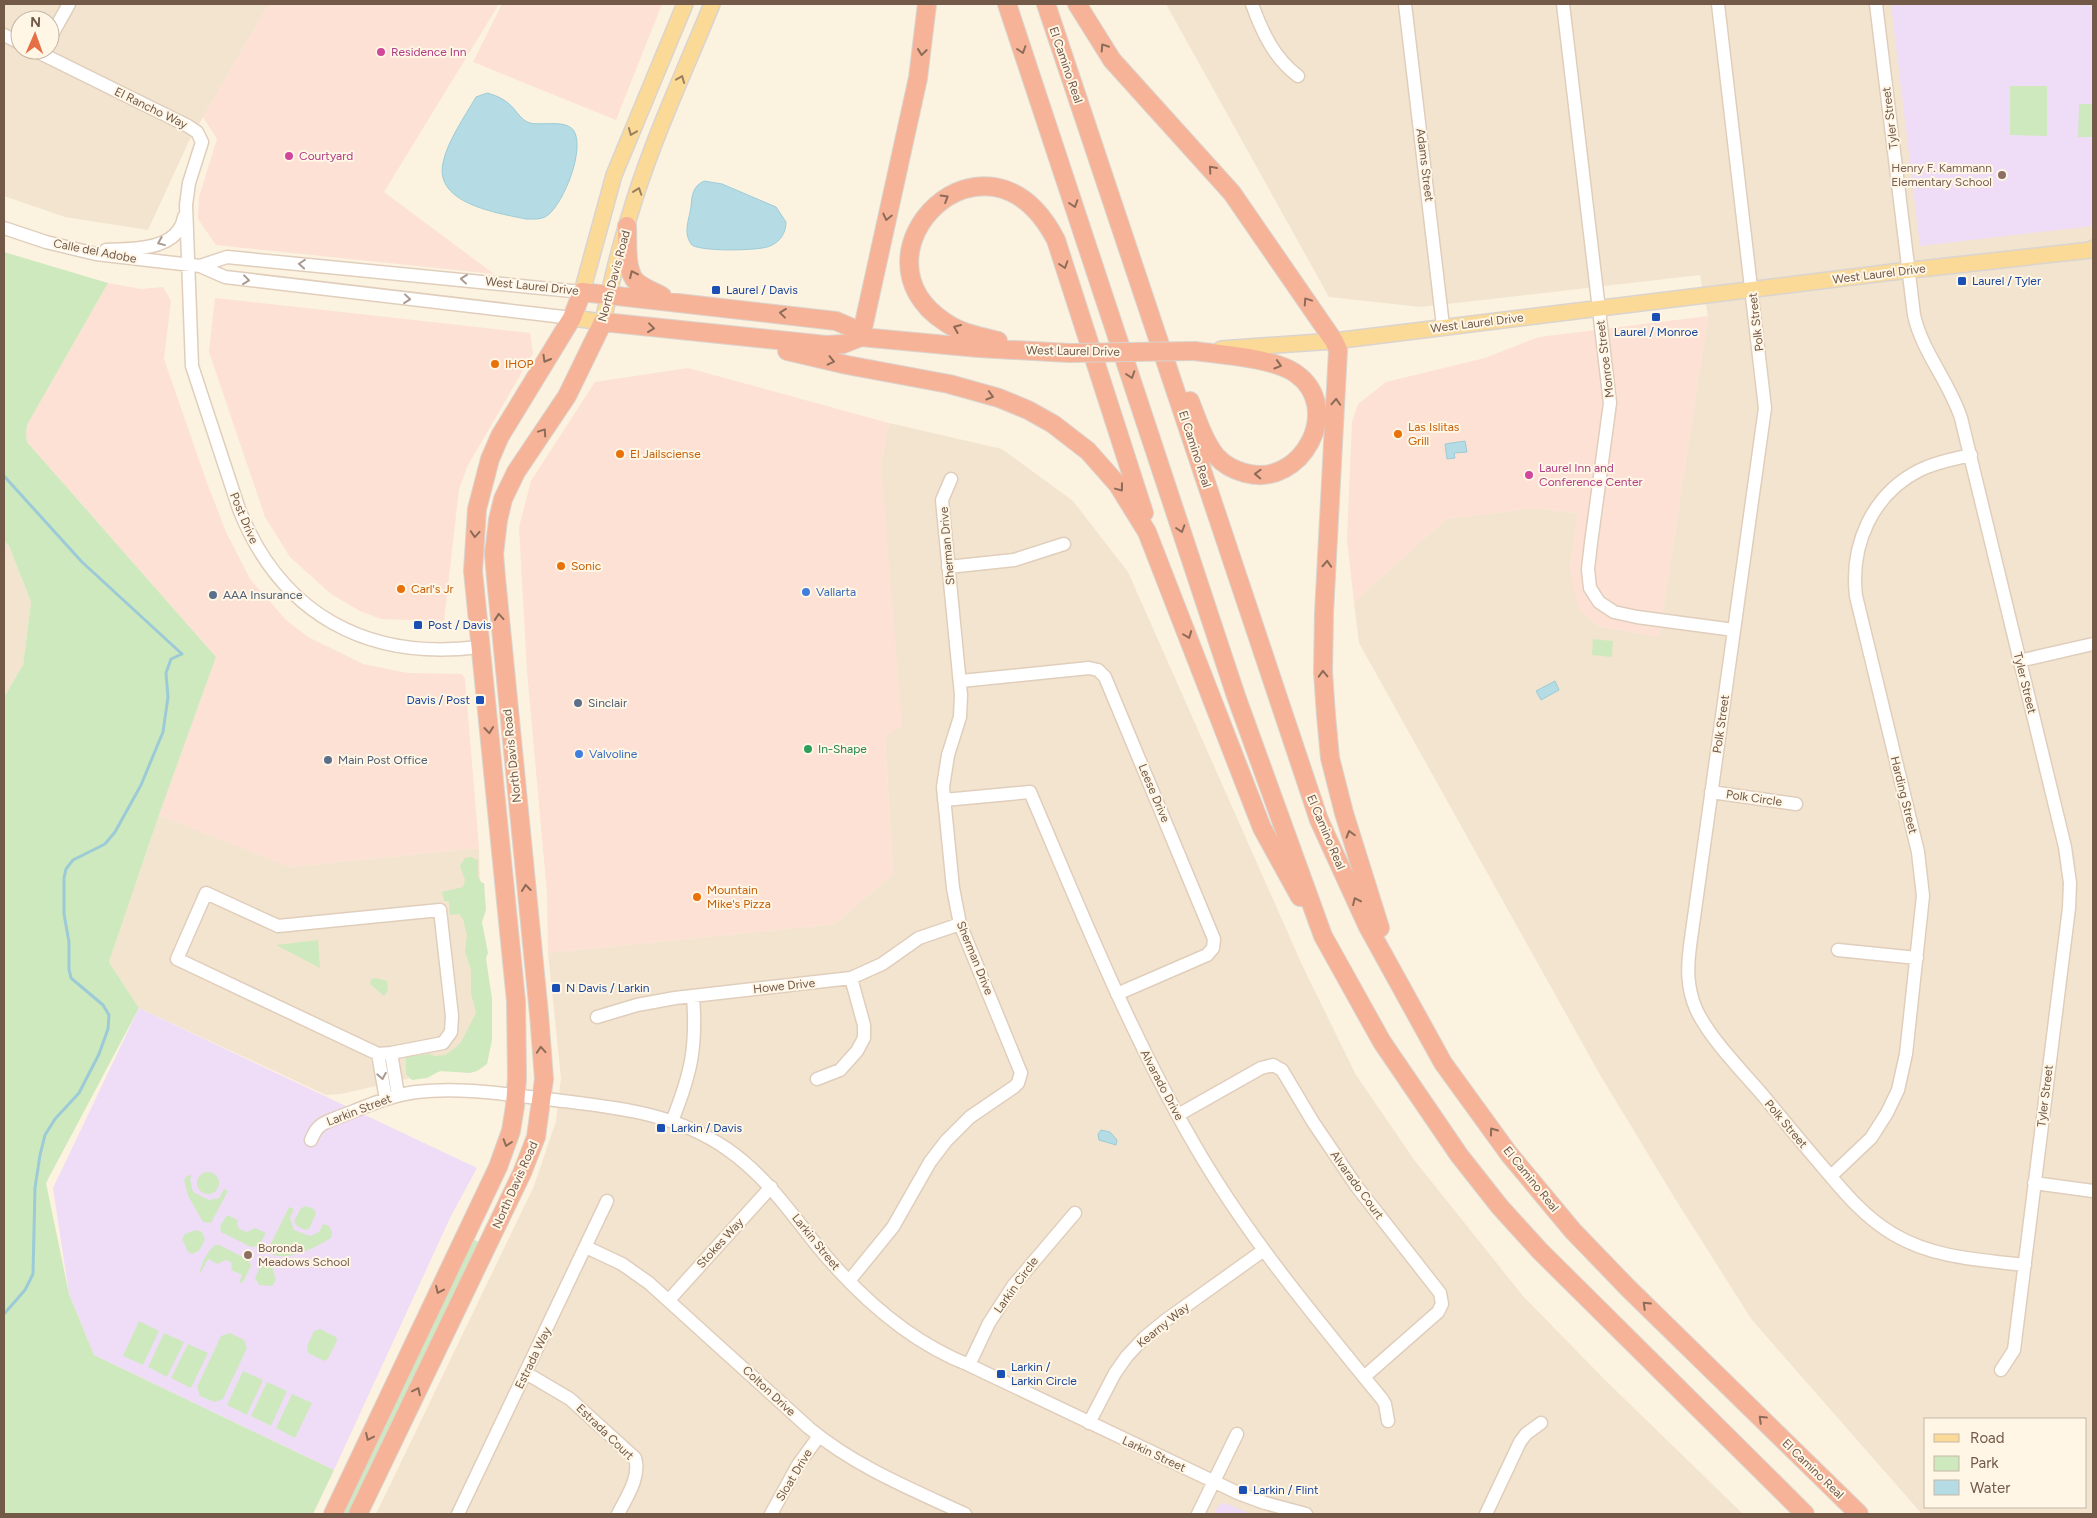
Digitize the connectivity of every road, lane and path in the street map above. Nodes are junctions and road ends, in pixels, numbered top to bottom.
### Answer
1 (69, 4) edge
2 (685, 4) edge
3 (712, 4) edge
4 (927, 4) edge
5 (1007, 4) edge
6 (1046, 4) edge
7 (1077, 4) edge
8 (1252, 4) edge
9 (1405, 4) edge
10 (1562, 4) edge
11 (1718, 4) edge
12 (1876, 4) edge
13 (60, 20) edge
14 (57, 60) edge
15 (1298, 76) dead end
16 (186, 205) junction
17 (627, 226) junction
18 (4, 228) edge
19 (69, 248) junction
20 (2092, 250) edge
21 (194, 266) junction
22 (1907, 270) junction
23 (1752, 290) junction
24 (582, 292) junction
25 (609, 294) junction
26 (671, 301) junction
27 (1599, 308) junction
28 (572, 318) junction
29 (1152, 320) junction
30 (603, 322) junction
31 (1443, 326) junction
32 (716, 335) junction
33 (861, 337) junction
34 (1334, 341) junction
35 (1037, 351) junction
36 (1196, 351) junction
37 (1971, 455) junction
38 (951, 479) dead end
39 (1064, 544) dead end
40 (948, 567) junction
41 (1163, 569) junction
42 (1734, 630) junction
43 (2093, 644) edge
44 (479, 647) junction
45 (2019, 662) junction
46 (961, 681) junction
47 (1712, 792) junction
48 (944, 800) junction
49 (1796, 804) dead end
50 (960, 924) junction
51 (1323, 936) junction
52 (1838, 950) dead end
53 (1917, 958) junction
54 (850, 978) junction
55 (1117, 994) junction
56 (693, 996) junction
57 (1406, 996) junction
58 (597, 1017) dead end
59 (384, 1053) junction
60 (817, 1080) dead end
61 (516, 1095) junction
62 (392, 1097) junction
63 (542, 1099) junction
64 (1178, 1115) junction
65 (672, 1121) junction
66 (311, 1140) dead end
67 (1831, 1176) junction
68 (2034, 1183) junction
69 (772, 1187) junction
70 (2093, 1191) edge
71 (607, 1201) dead end
72 (1075, 1213) dead end
73 (586, 1247) junction
74 (1264, 1250) junction
75 (2025, 1265) junction
76 (849, 1281) junction
77 (669, 1300) junction
78 (969, 1365) junction
79 (2001, 1370) dead end
80 (526, 1373) junction
81 (1364, 1377) junction
82 (1388, 1421) dead end
83 (1089, 1423) junction
84 (1541, 1423) dead end
85 (1236, 1434) dead end
86 (819, 1436) junction
87 (1213, 1482) junction
88 (333, 1514) edge
89 (358, 1514) edge
90 (458, 1514) edge
91 (618, 1514) edge
92 (771, 1514) edge
93 (965, 1514) edge
94 (1198, 1514) edge
95 (1306, 1514) edge
96 (1486, 1514) edge
97 (1805, 1514) edge
98 (1859, 1514) edge

1 - 13 street
2 -> 24 main road, North Davis Road
17 -> 3 main road, North Davis Road
4 -> 33 highway
5 -> 51 highway
6 - 29 highway, El Camino Real
34 -> 7 highway
8 - 15 street
9 - 31 street, Adams Street
10 - 27 street, Monroe Street
11 - 23 street, Polk Street
12 - 22 street, Tyler Street
14 - 16 street, El Rancho Way
16 -> 19 street
16 - 21 street, El Rancho Way
17 - 25 main road, North Davis Road
26 -> 17 highway
18 - 19 street, Calle del Adobe
19 - 21 street, Calle del Adobe
20 - 22 main road, West Laurel Drive
24 -> 21 street, West Laurel Drive
21 -> 28 street, West Laurel Drive
21 - 44 street, Post Drive
22 - 23 main road, West Laurel Drive
22 - 37 street, Tyler Street
23 - 27 main road, West Laurel Drive
23 - 42 street, Polk Street
24 - 25 highway, West Laurel Drive
24 - 28 highway, North Davis Road
25 - 26 highway, West Laurel Drive
25 - 30 main road, North Davis Road
33 -> 26 highway, West Laurel Drive
27 - 31 main road, West Laurel Drive
27 - 42 street, Monroe Street
28 - 30 main road, West Laurel Drive
28 -> 44 highway, North Davis Road
36 -> 29 highway
57 -> 29 highway, El Camino Real
30 -> 32 highway, West Laurel Drive
63 -> 30 highway, North Davis Road
31 - 34 main road, West Laurel Drive
32 - 33 highway, West Laurel Drive
32 -> 41 highway
33 - 35 highway, West Laurel Drive
34 - 36 main road, West Laurel Drive
57 -> 34 highway
35 - 36 highway, West Laurel Drive, bridge
35 -> 41 highway
37 - 45 street, Tyler Street
37 - 53 street, Harding Street
38 - 40 street, Sherman Drive
39 - 40 street
40 - 46 street, Sherman Drive
41 -> 51 highway
42 - 47 street, Polk Street
43 - 45 street
44 -> 61 highway, North Davis Road
45 - 68 street, Tyler Street
46 - 48 street, Sherman Drive
46 - 55 street, Leese Drive
47 - 49 street, Polk Circle
47 - 67 street, Polk Street
48 - 50 street, Sherman Drive
48 - 55 street, Alvarado Drive
50 - 54 street, Howe Drive
50 - 76 street, Sherman Drive
51 - 97 highway
52 - 53 street
53 - 67 street, Harding Street
54 - 56 street, Howe Drive
54 - 60 street
55 - 64 street, Alvarado Drive
56 - 58 street, Howe Drive
56 - 65 street
98 -> 57 highway, El Camino Real
59 - 59 street
59 - 62 street
61 - 62 street, Larkin Street
61 - 63 street, Larkin Street
61 -> 88 highway, North Davis Road
62 - 66 street, Larkin Street
63 - 65 street, Larkin Street
89 -> 63 highway, North Davis Road
64 - 74 street, Alvarado Drive
64 - 81 street, Alvarado Court
65 - 69 street, Larkin Street
67 - 75 street, Polk Street
68 - 70 street
68 - 75 street, Tyler Street
69 - 76 street, Larkin Street
69 - 77 street, Stokes Way
71 - 73 street, Estrada Way
72 - 78 street, Larkin Circle
73 - 77 street, Colton Drive
73 - 80 street, Estrada Way
74 - 81 street, Alvarado Drive
74 - 83 street, Kearny Way
75 - 79 street, Tyler Street
76 - 78 street, Larkin Street
77 - 86 street, Colton Drive
78 - 83 street, Larkin Street
80 - 90 street, Estrada Way
80 - 91 street, Estrada Court
81 - 82 street, Alvarado Drive
83 - 87 street, Larkin Street
84 - 96 street
85 - 87 street
86 - 92 street, Sloat Drive
86 - 93 street, Colton Drive
87 - 94 street
87 - 95 street, Larkin Street

